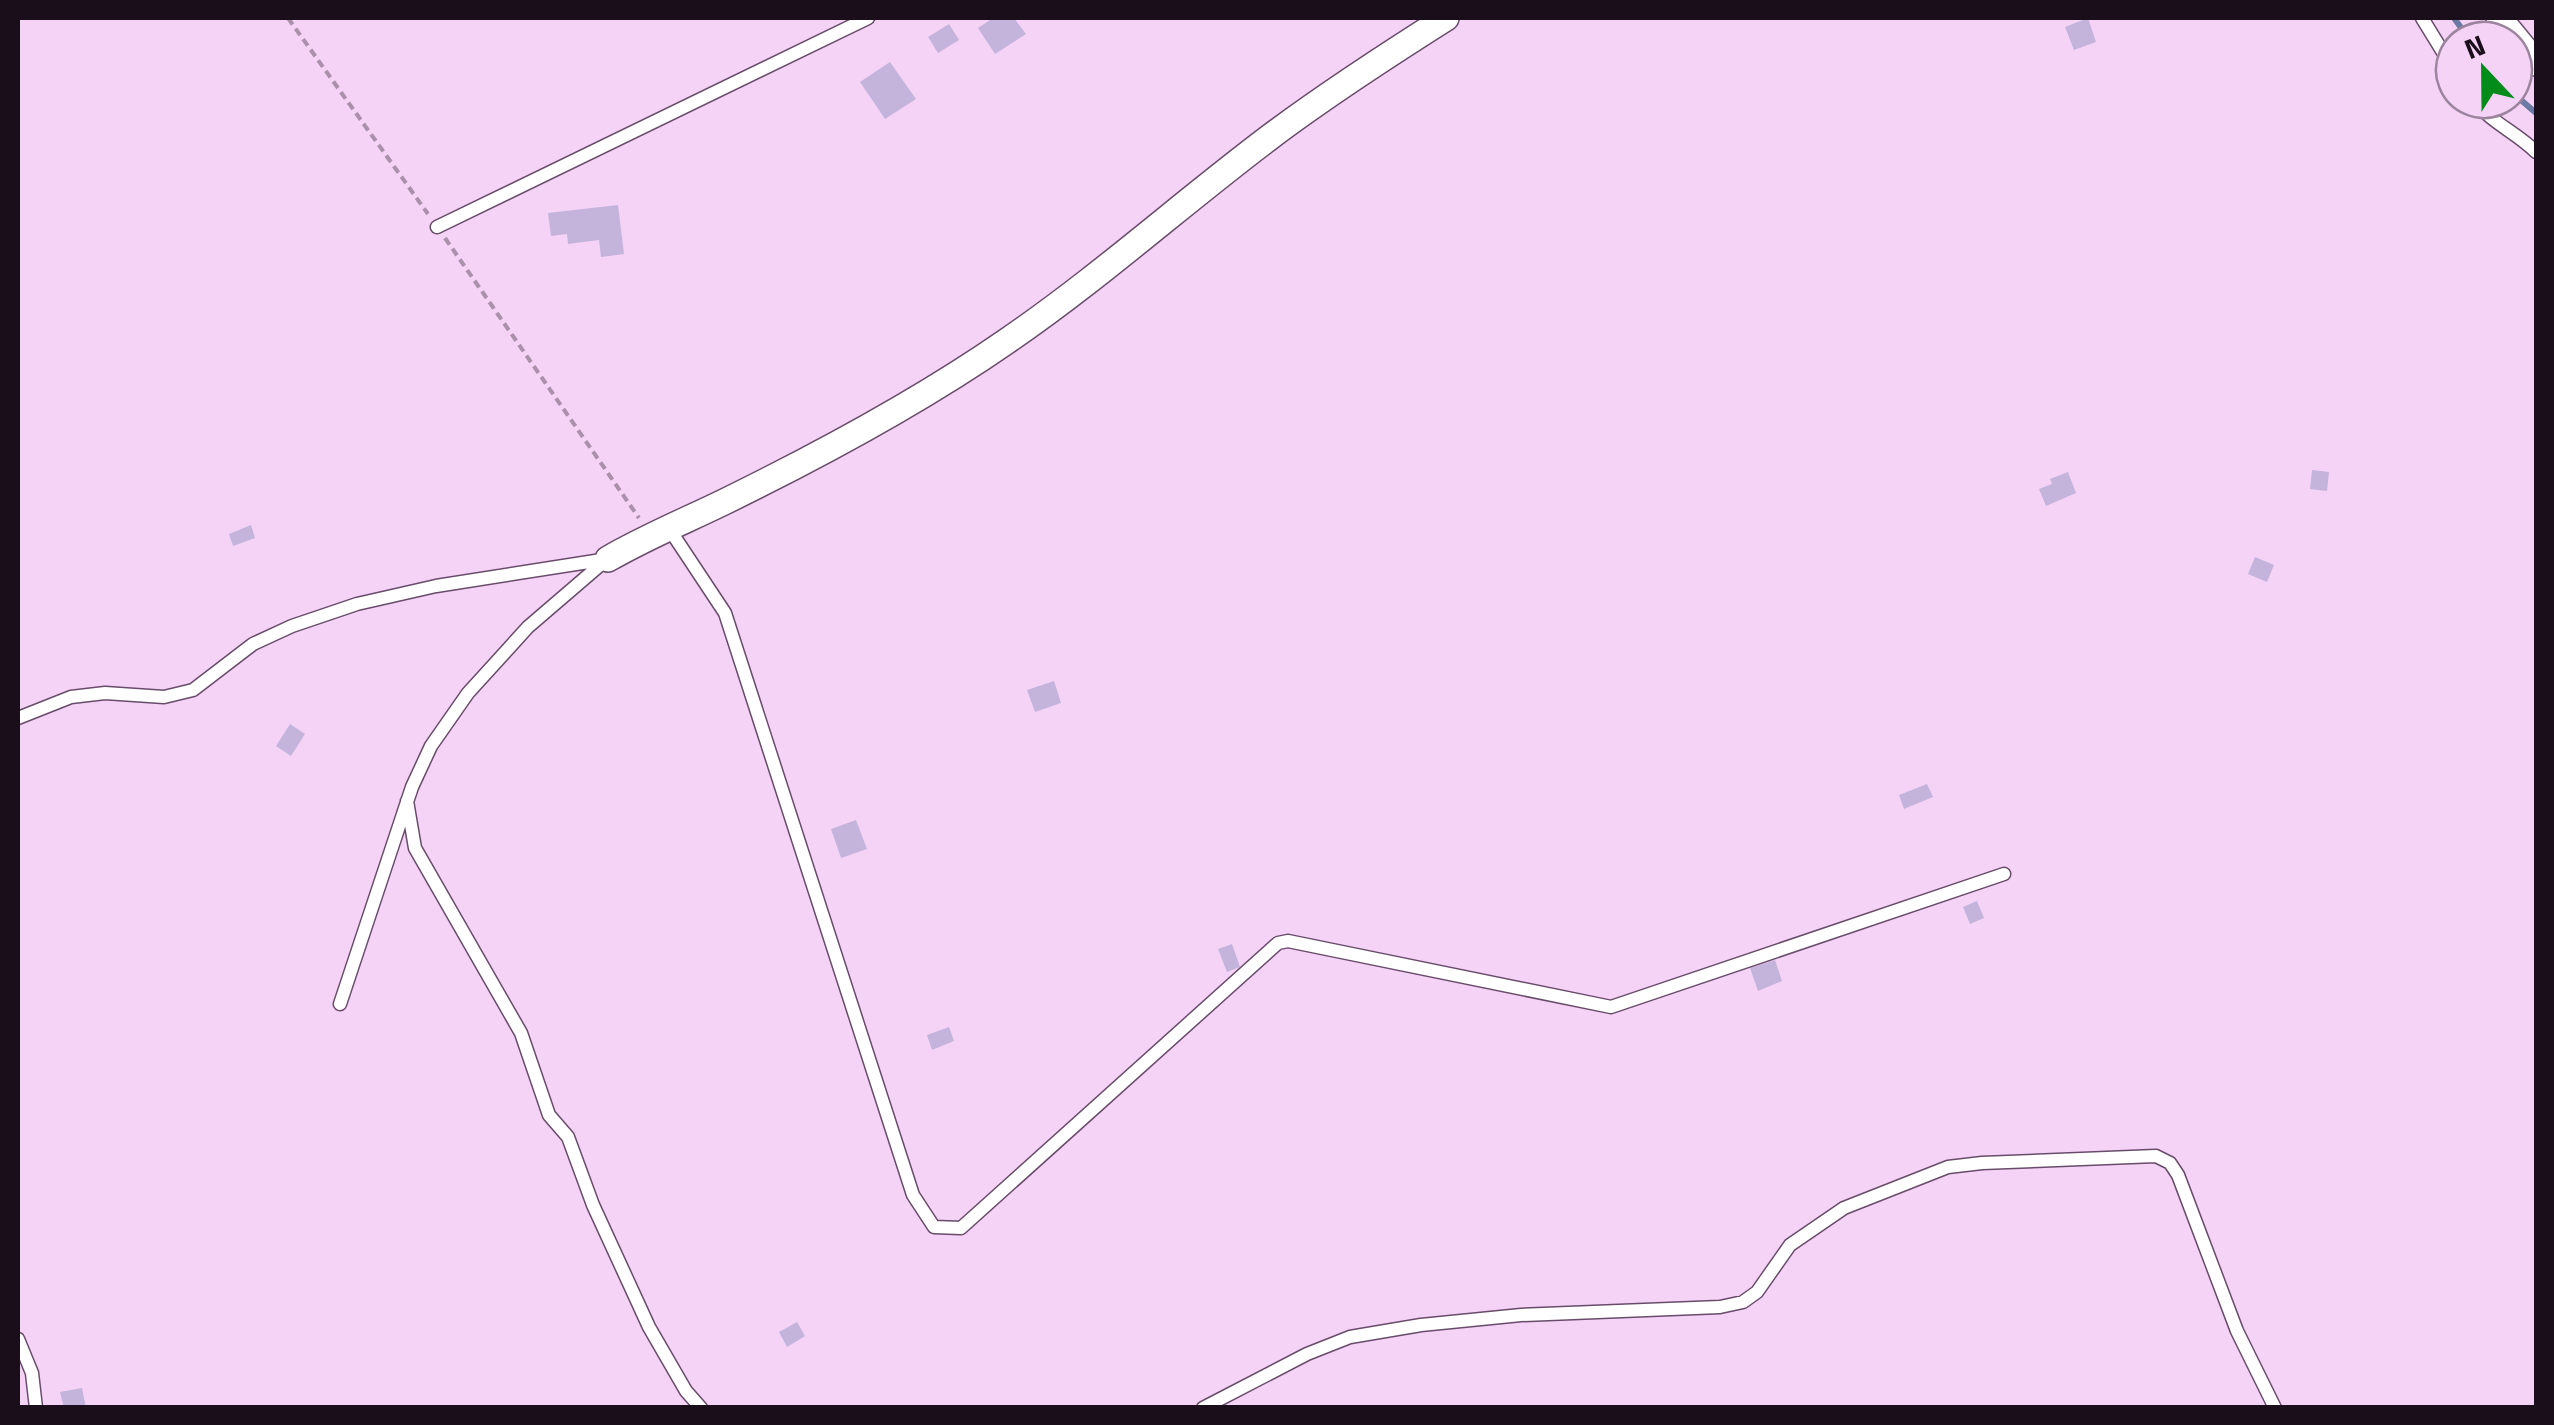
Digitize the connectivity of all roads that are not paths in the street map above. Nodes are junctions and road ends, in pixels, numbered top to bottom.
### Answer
1 (868, 18) edge
2 (1446, 18) edge
3 (2500, 18) edge
4 (2536, 63) edge
5 (2491, 120) edge
6 (2536, 152) edge
7 (437, 227) road end
8 (659, 531) junction
9 (608, 558) junction
10 (18, 718) edge
11 (407, 801) junction
12 (2004, 874) dead end
13 (340, 1004) dead end
14 (18, 1339) edge
15 (36, 1408) edge
16 (702, 1408) edge
17 (1202, 1408) edge
18 (2275, 1408) edge

1 - 7 lane
2 - 8 street
3 - 4 street
5 - 6 lane
8 - 9 street
8 - 12 lane
9 - 10 lane
9 - 11 lane
11 - 13 lane
11 - 16 lane
14 - 15 lane
17 - 18 lane

